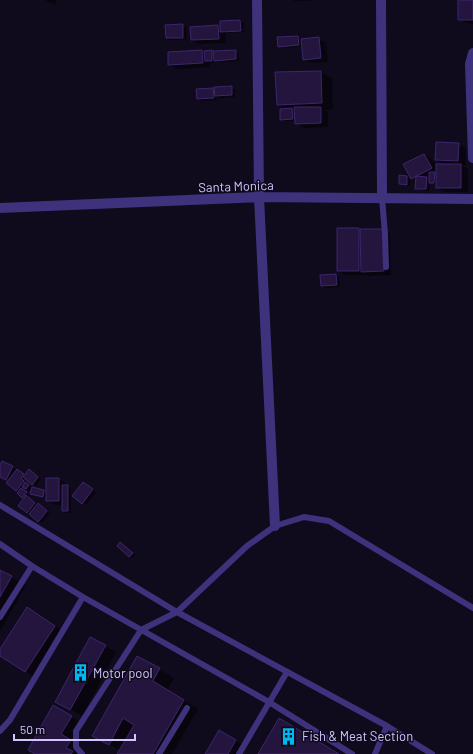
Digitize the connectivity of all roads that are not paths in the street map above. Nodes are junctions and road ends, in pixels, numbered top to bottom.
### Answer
1 (257, 0) edge
2 (381, 0) edge
3 (473, 53) edge
4 (473, 158) edge
5 (259, 197) junction
6 (382, 198) junction
7 (473, 199) edge
8 (0, 208) edge
9 (386, 267) dead end
10 (0, 505) edge
11 (275, 526) junction
12 (0, 544) edge
13 (32, 566) junction
14 (83, 598) junction
15 (473, 608) edge
16 (177, 612) junction
17 (0, 617) edge
18 (141, 630) junction
19 (287, 672) junction
20 (269, 702) junction
21 (187, 708) dead end
22 (387, 726) junction
23 (0, 732) edge
24 (82, 754) edge
25 (159, 754) edge
26 (239, 754) edge
27 (352, 754) edge
28 (375, 754) edge
29 (432, 754) edge

1 - 5 street
2 - 6 street
3 - 4 street
5 - 6 street, Santa Monica
5 - 8 street, Santa Monica
5 - 11 street
6 - 7 street, Santa Monica
6 - 9 lane
10 - 16 lane
11 - 15 lane
11 - 16 lane
12 - 13 lane
13 - 14 lane
13 - 17 lane
14 - 18 lane
14 - 23 lane
16 - 18 lane
16 - 19 lane
18 - 20 lane
18 - 24 lane
19 - 20 lane
19 - 22 lane
20 - 26 lane
20 - 27 lane
21 - 25 lane
22 - 28 lane
22 - 29 lane

